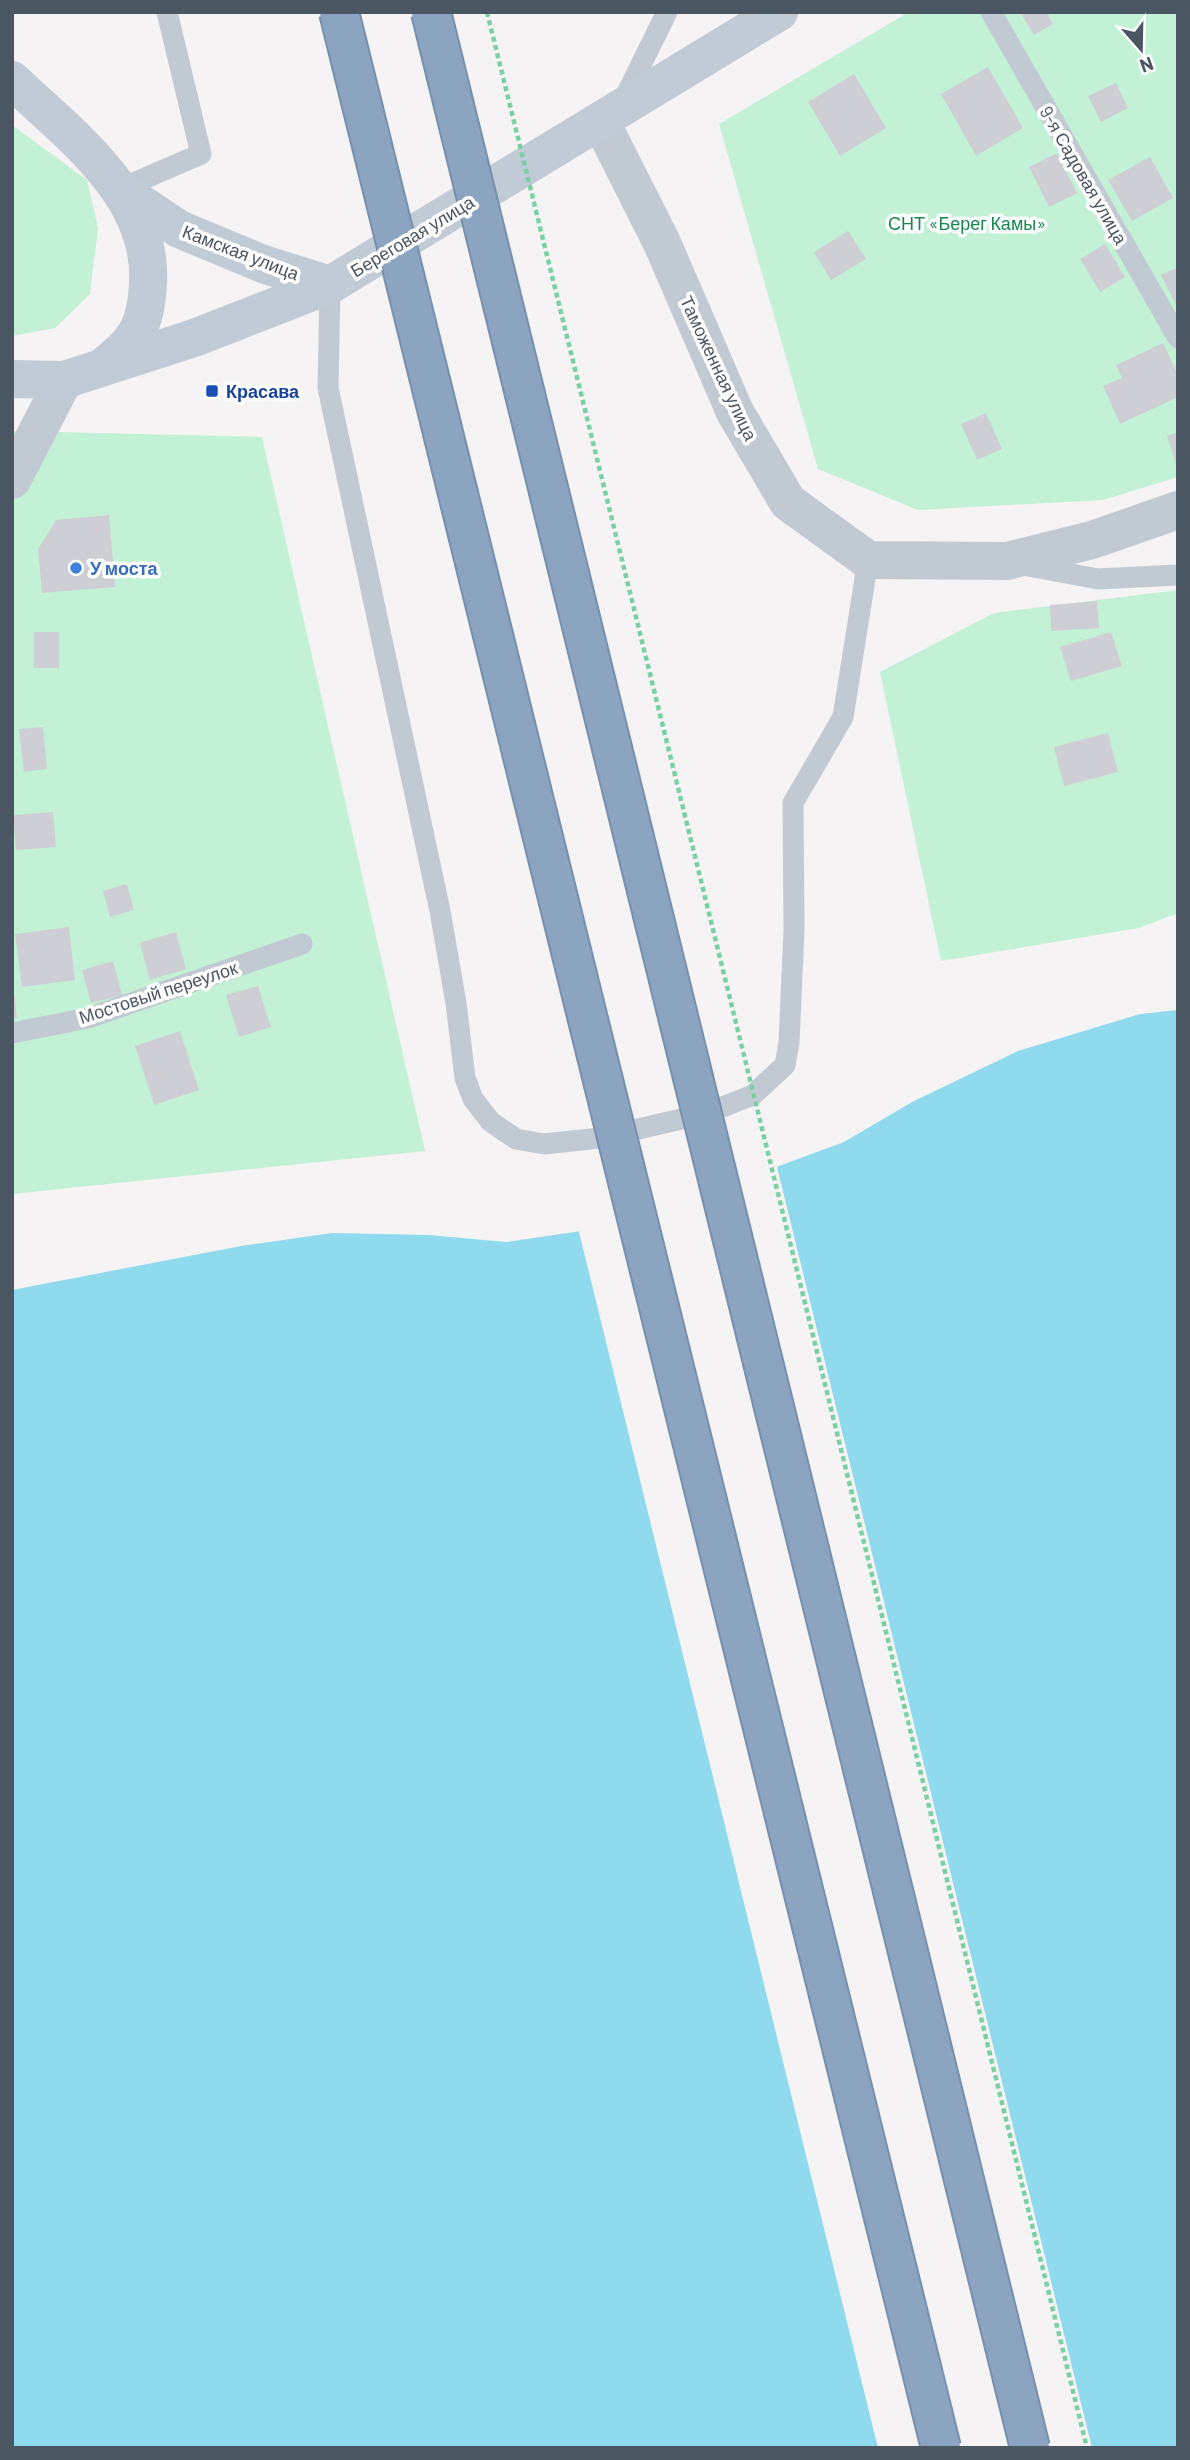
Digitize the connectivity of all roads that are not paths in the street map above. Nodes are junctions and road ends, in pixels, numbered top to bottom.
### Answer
1 (167, 12) edge
2 (339, 12) edge
3 (431, 12) edge
4 (667, 12) edge
5 (779, 12) edge
6 (991, 12) edge
7 (12, 80) edge
8 (609, 117) junction
9 (120, 190) junction
10 (330, 285) junction
11 (1178, 338) edge
12 (82, 375) junction
13 (12, 379) edge
14 (12, 480) edge
15 (1178, 510) edge
16 (868, 560) junction
17 (1007, 561) junction
18 (1178, 575) edge
19 (302, 944) dead end
20 (12, 1033) edge
21 (941, 2448) edge
22 (1030, 2448) edge

1 - 9 lane
2 - 21 highway, bridge
3 - 22 highway, bridge
4 - 8 lane
5 - 8 street, Береговая улица
6 - 11 lane, 9-я Садовая улица
7 - 9 street, Камская улица
8 - 10 street, Береговая улица
8 - 16 street, Таможенная улица
9 - 10 street, Камская улица
9 - 12 street, Камская улица
10 - 12 street, Береговая улица
10 - 16 lane
12 - 13 street, Береговая улица
12 - 14 street
15 - 17 street
16 - 17 street
17 - 18 lane
19 - 20 lane, Мостовый переулок

